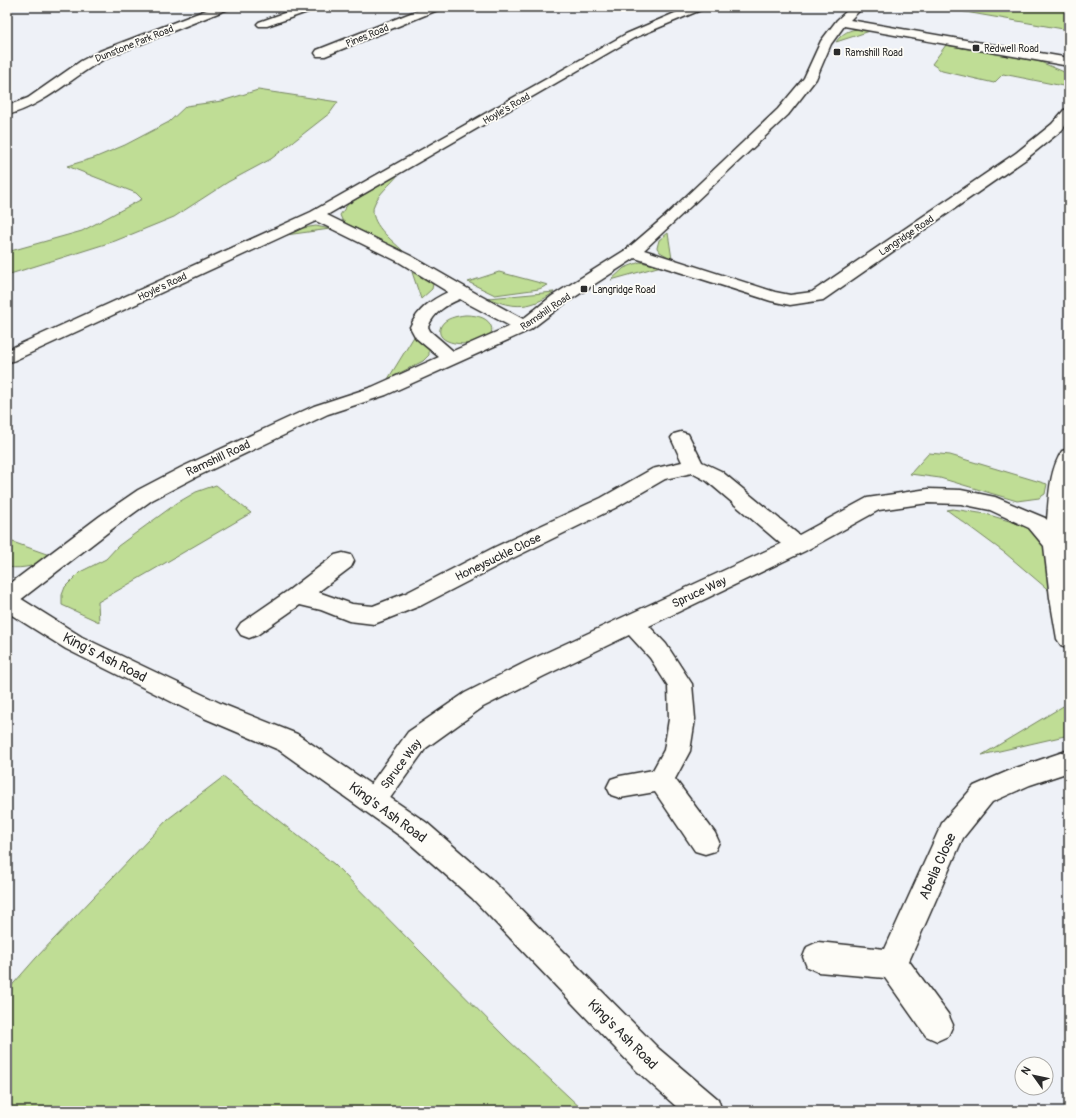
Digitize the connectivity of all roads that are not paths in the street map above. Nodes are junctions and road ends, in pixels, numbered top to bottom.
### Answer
1 (224, 7) edge
2 (312, 7) edge
3 (436, 7) edge
4 (698, 7) edge
5 (857, 7) edge
6 (841, 22) junction
7 (263, 24) dead end
8 (321, 54) dead end
9 (1069, 62) edge
10 (7, 111) edge
11 (1069, 113) edge
12 (316, 215) junction
13 (633, 252) junction
14 (461, 292) junction
15 (524, 326) junction
16 (7, 357) edge
17 (452, 360) junction
18 (681, 438) dead end
19 (1069, 456) edge
20 (694, 466) junction
21 (1055, 544) junction
22 (798, 546) junction
23 (343, 561) dead end
24 (297, 596) junction
25 (7, 598) edge
26 (7, 601) edge
27 (632, 623) junction
28 (249, 629) dead end
29 (1069, 639) edge
30 (1069, 761) edge
31 (661, 780) junction
32 (620, 787) dead end
33 (374, 800) junction
34 (705, 842) dead end
35 (818, 958) dead end
36 (893, 964) junction
37 (937, 1025) dead end
38 (706, 1111) edge

1 - 10 main road, Dunstone Park Road
2 - 7 main road
3 - 8 main road, Pines Road
4 - 12 main road, Hoyle's Road
5 - 6 main road, Ramshill Road
6 - 9 main road
6 - 13 main road, Ramshill Road
11 - 13 main road, Langridge Road
12 - 14 main road
12 - 16 main road, Hoyle's Road
13 - 15 main road, Ramshill Road
14 - 15 main road
14 - 17 main road
15 - 17 main road, Ramshill Road
17 - 25 main road, Ramshill Road
18 - 20 main road
19 - 21 main road
20 - 22 main road
20 - 24 main road, Honeysuckle Close
21 - 22 main road, Spruce Way
21 - 29 main road
22 - 27 main road, Spruce Way
23 - 24 main road
24 - 28 main road
26 - 33 main road, King's Ash Road
27 - 31 main road
27 - 33 main road, Spruce Way
30 - 36 main road, Abelia Close
31 - 32 main road
31 - 34 main road
33 - 38 main road, King's Ash Road
35 - 36 main road
36 - 37 main road

